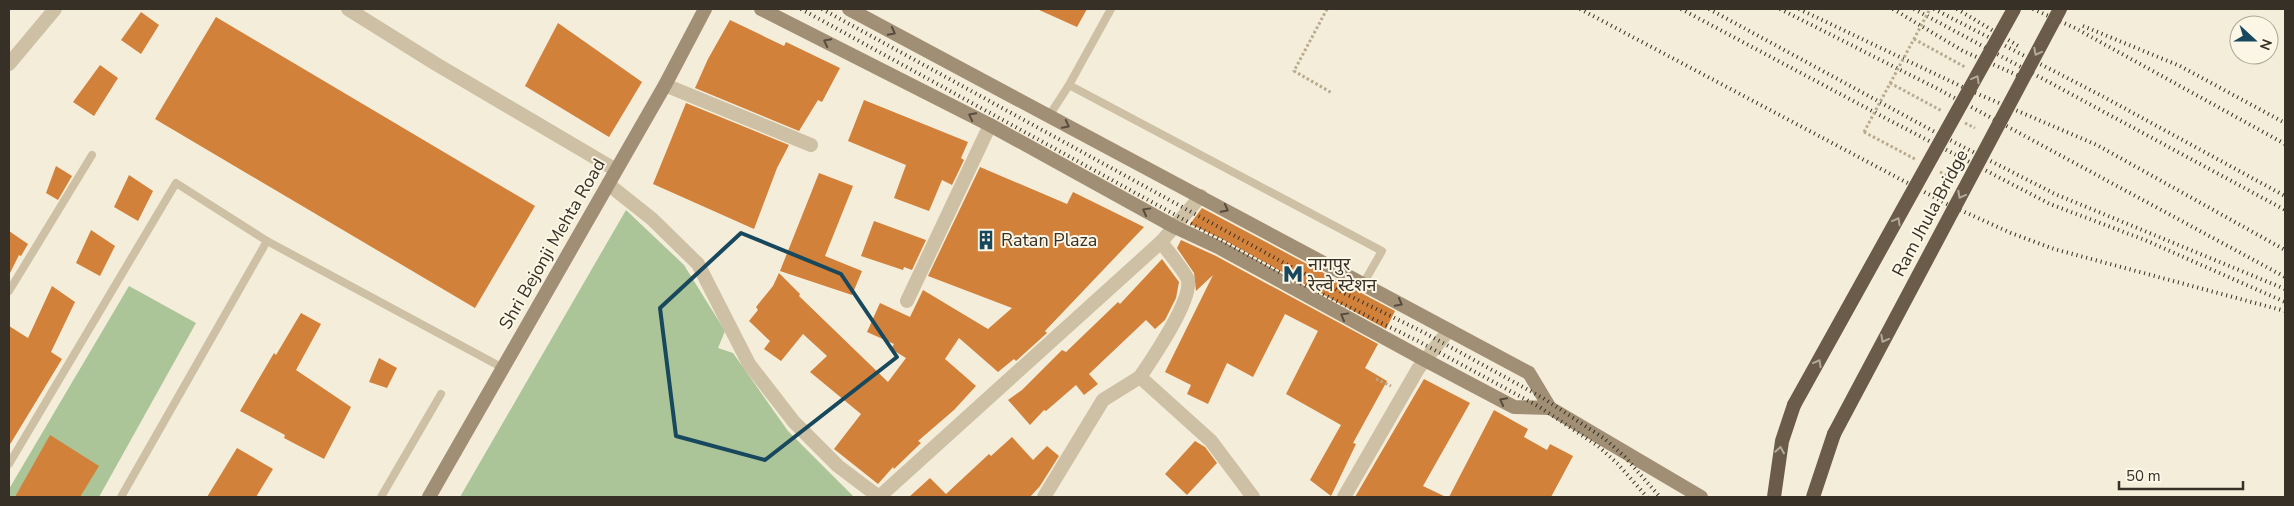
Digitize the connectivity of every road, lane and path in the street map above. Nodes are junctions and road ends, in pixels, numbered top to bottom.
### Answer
1 (55, 9) edge
2 (348, 9) edge
3 (705, 9) edge
4 (761, 9) edge
5 (849, 9) edge
6 (1111, 9) edge
7 (1327, 9) edge
8 (1930, 9) edge
9 (2014, 9) edge
10 (2060, 9) edge
11 (1914, 39) junction
12 (9, 64) edge
13 (1972, 70) dead end
14 (1890, 83) junction
15 (665, 85) junction
16 (1069, 85) junction
17 (1332, 93) dead end
18 (1950, 115) dead end
19 (1049, 116) junction
20 (1958, 119) dead end
21 (990, 125) junction
22 (1975, 128) dead end
23 (811, 146) dead end
24 (92, 155) dead end
25 (1916, 159) dead end
26 (1933, 168) dead end
27 (616, 170) junction
28 (1950, 177) dead end
29 (608, 184) junction
30 (1201, 196) junction
31 (1175, 227) junction
32 (267, 241) junction
33 (1161, 242) junction
34 (1363, 284) junction
35 (9, 291) edge
36 (907, 301) dead end
37 (1449, 330) junction
38 (1427, 361) junction
39 (503, 368) junction
40 (1140, 377) junction
41 (441, 394) dead end
42 (1550, 408) junction
43 (9, 464) edge
44 (121, 497) edge
45 (382, 497) edge
46 (429, 497) edge
47 (879, 497) edge
48 (1044, 497) edge
49 (1253, 497) edge
50 (1344, 497) edge
51 (1701, 497) edge
52 (1774, 497) edge
53 (1813, 497) edge

1 - 12 street
2 - 27 street
3 - 15 main road, Shri Bejonji Mehta Road
21 -> 4 main road
5 -> 19 main road
6 - 16 lane
7 - 17 path
8 - 11 path, bridge
52 -> 9 highway, Ram Jhula Bridge, bridge
10 -> 53 highway, Ram Jhula Bridge, bridge
11 - 13 path
11 - 14 path, bridge
14 - 18 path
14 - 25 path, bridge
15 - 23 street
15 - 27 main road, Shri Bejonji Mehta Road
16 - 19 lane
16 - 34 lane
19 -> 30 main road
20 - 22 path
31 -> 21 main road
21 - 36 street
24 - 35 lane
26 - 28 path
27 - 29 main road, Shri Bejonji Mehta Road
29 - 39 main road, Shri Bejonji Mehta Road
29 - 47 street
30 - 31 street
30 -> 34 main road
31 - 33 street
38 -> 31 main road
32 - 39 lane
32 - 43 lane
32 - 44 lane
33 - 40 street
33 - 47 street
34 -> 37 main road
37 - 38 street
37 - 42 main road
42 -> 38 main road
38 - 50 street
39 - 46 main road, Shri Bejonji Mehta Road
40 - 48 street
40 - 49 street
41 - 45 lane
42 - 51 main road

